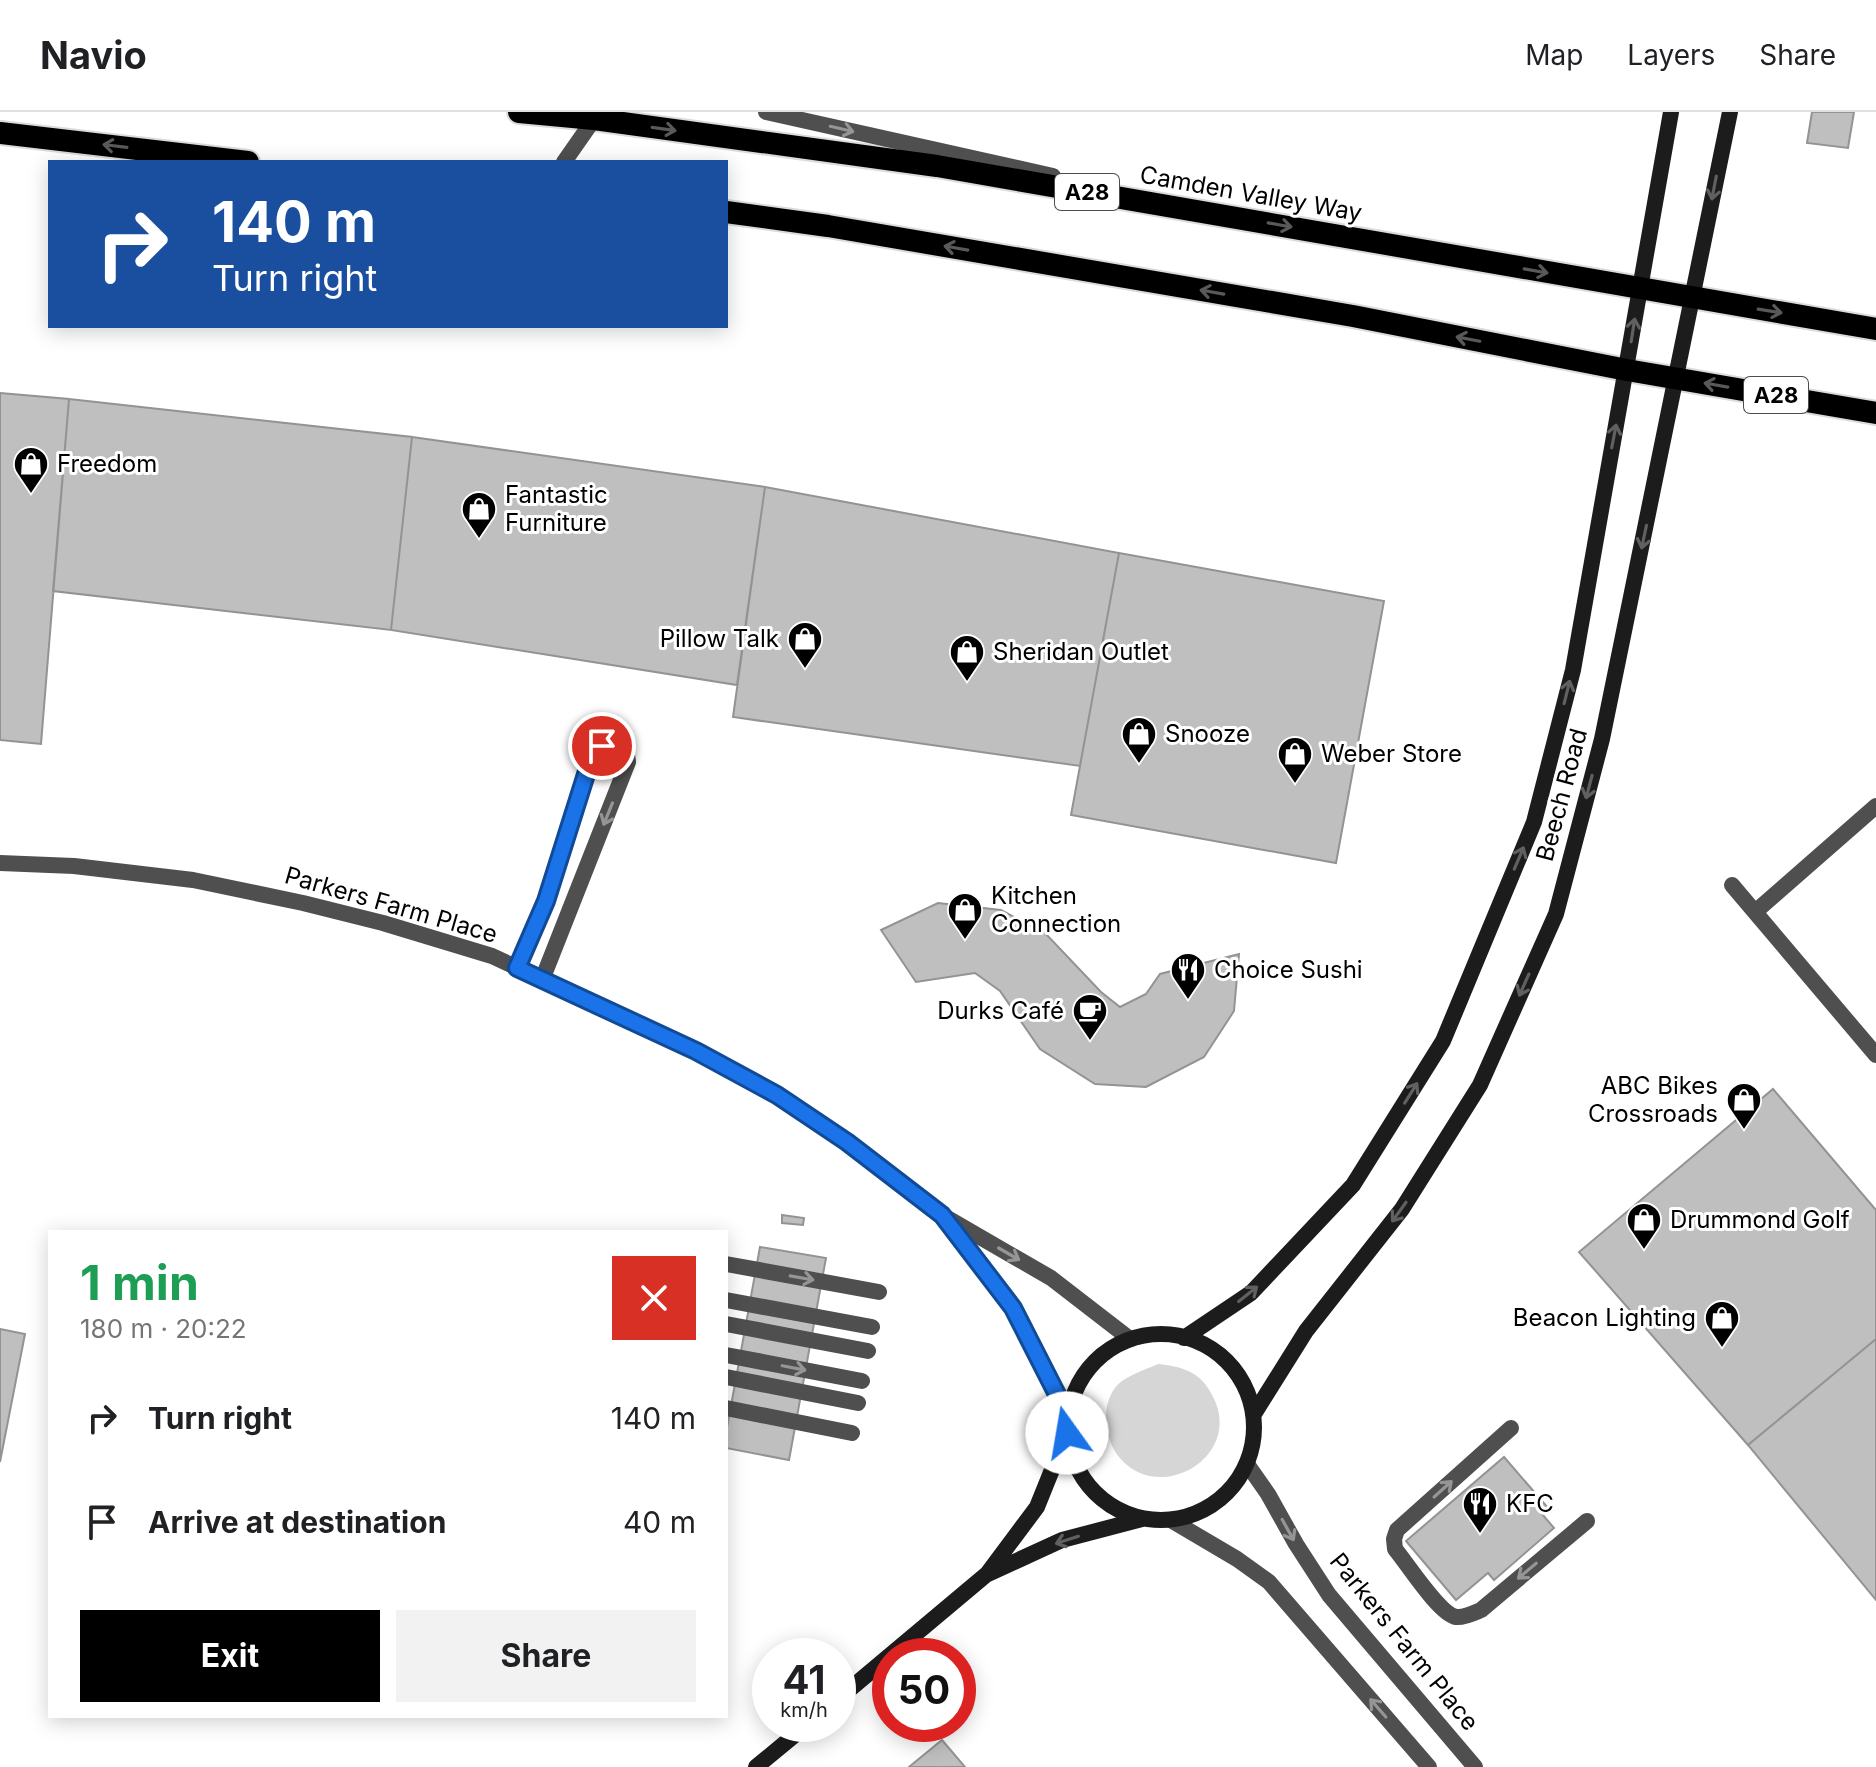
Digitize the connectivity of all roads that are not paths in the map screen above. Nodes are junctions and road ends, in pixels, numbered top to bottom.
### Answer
1 (519, 112) edge
2 (766, 112) edge
3 (1671, 112) edge
4 (1730, 112) edge
5 (597, 116) edge
6 (0, 133) edge
7 (231, 160) edge
8 (565, 160) edge
9 (728, 212) edge
10 (1247, 219) junction
11 (1640, 290) junction
12 (1693, 299) junction
13 (1876, 329) edge
14 (1627, 370) junction
15 (1676, 378) junction
16 (1876, 413) edge
17 (1876, 806) edge
18 (0, 863) edge
19 (1732, 885) dead end
20 (1755, 912) junction
21 (517, 968) junction
22 (542, 980) junction
23 (1876, 1055) edge
24 (942, 1215) junction
25 (728, 1264) edge
26 (879, 1292) dead end
27 (728, 1300) edge
28 (728, 1324) edge
29 (872, 1327) dead end
30 (1184, 1338) junction
31 (1130, 1339) junction
32 (868, 1351) dead end
33 (728, 1355) edge
34 (728, 1377) edge
35 (862, 1381) dead end
36 (858, 1403) dead end
37 (728, 1408) edge
38 (1067, 1414) junction
39 (1254, 1414) junction
40 (1511, 1428) dead end
41 (852, 1433) dead end
42 (1067, 1433) junction
43 (1247, 1464) junction
44 (1142, 1519) junction
45 (1171, 1520) junction
46 (1587, 1521) dead end
47 (987, 1574) junction
48 (856, 1684) edge
49 (786, 1742) edge
50 (756, 1767) edge
51 (1429, 1767) edge
52 (1475, 1767) edge

1 - 5 highway, Camden Valley Way / A28
2 -> 10 street
3 - 11 main road, Beech Road
4 -> 12 main road, Beech Road
5 - 8 street
5 -> 10 highway, Camden Valley Way / A28
7 -> 6 highway
14 -> 9 highway, A28
10 -> 11 highway, Camden Valley Way / A28
11 - 12 highway, Camden Valley Way / A28
14 -> 11 main road, Beech Road
12 -> 13 highway, Camden Valley Way / A28
12 - 15 main road, Beech Road
14 - 15 highway, A28
30 -> 14 main road, Beech Road
16 -> 15 highway, A28
15 -> 39 main road, Beech Road
17 - 20 street
18 - 21 street, Parkers Farm Place
19 - 20 street
20 - 23 street
21 - 22 street, Parkers Farm Place
21 -> 22 street
22 - 24 street, Parkers Farm Place
24 -> 31 street, Parkers Farm Place
24 - 38 street, Parkers Farm Place
25 -> 26 street
27 - 29 street
28 - 32 street
30 - 31 main road
30 - 39 main road
31 - 38 main road
33 -> 35 street
34 - 36 street
37 - 41 street
38 - 42 main road
39 - 43 main road
46 -> 40 street
42 - 44 main road
42 - 47 main road
43 - 45 main road
43 -> 52 street, Parkers Farm Place
44 - 45 main road
44 -> 47 main road
51 -> 45 street
47 - 48 main road
49 - 50 main road

